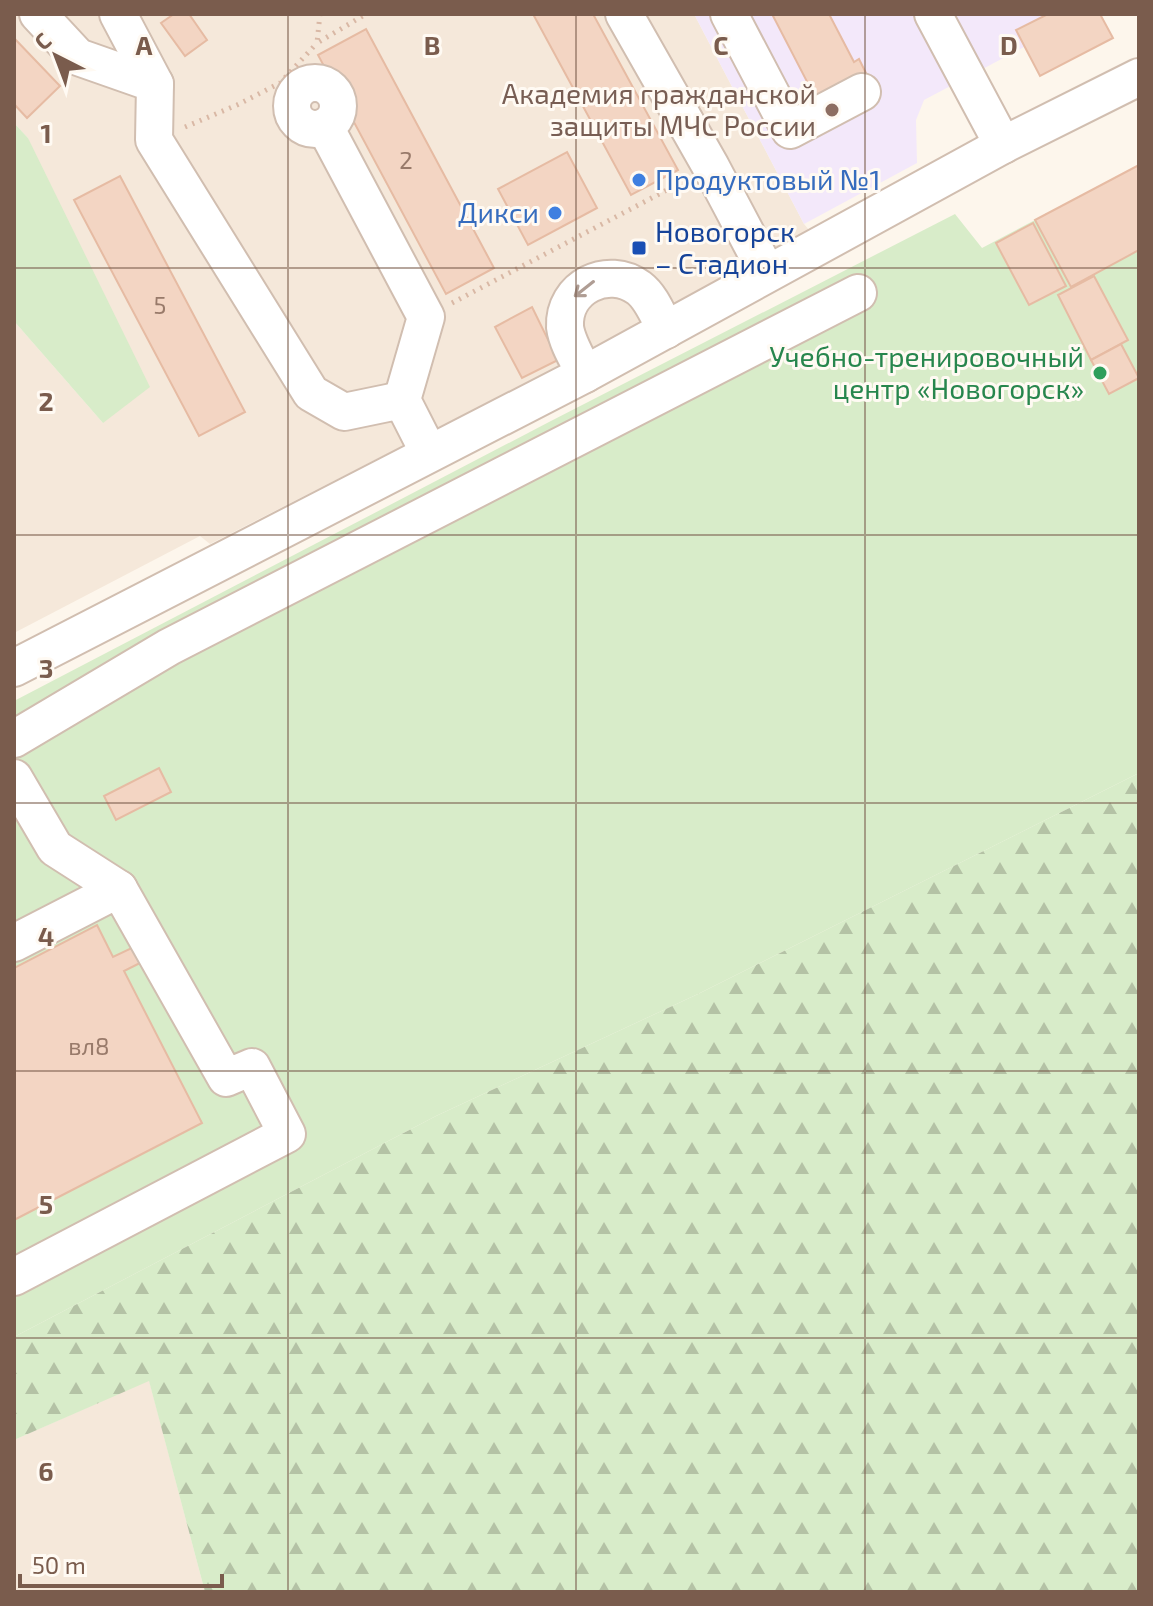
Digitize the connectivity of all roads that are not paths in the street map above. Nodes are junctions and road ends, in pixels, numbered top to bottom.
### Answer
1 (38, 14) edge
2 (118, 14) edge
3 (624, 14) edge
4 (729, 14) edge
5 (938, 16) edge
6 (1139, 77) edge
7 (155, 84) junction
8 (862, 92) dead end
9 (325, 127) dead end
10 (1003, 145) junction
11 (767, 273) junction
12 (858, 293) dead end
13 (666, 330) junction
14 (585, 374) junction
15 (402, 400) junction
16 (429, 453) junction
17 (14, 668) edge
18 (14, 739) edge
19 (14, 778) edge
20 (119, 889) junction
21 (14, 943) edge
22 (14, 1277) edge

1 - 7 street
2 - 7 street
3 - 11 street
4 - 8 street
5 - 10 street
6 - 10 street
7 - 15 street
9 - 15 street
10 - 11 street
11 - 13 street
12 - 18 street
13 - 14 street
13 -> 14 street
14 - 16 street
15 - 16 street
16 - 17 street
19 - 20 street
20 - 21 street
20 - 22 street

